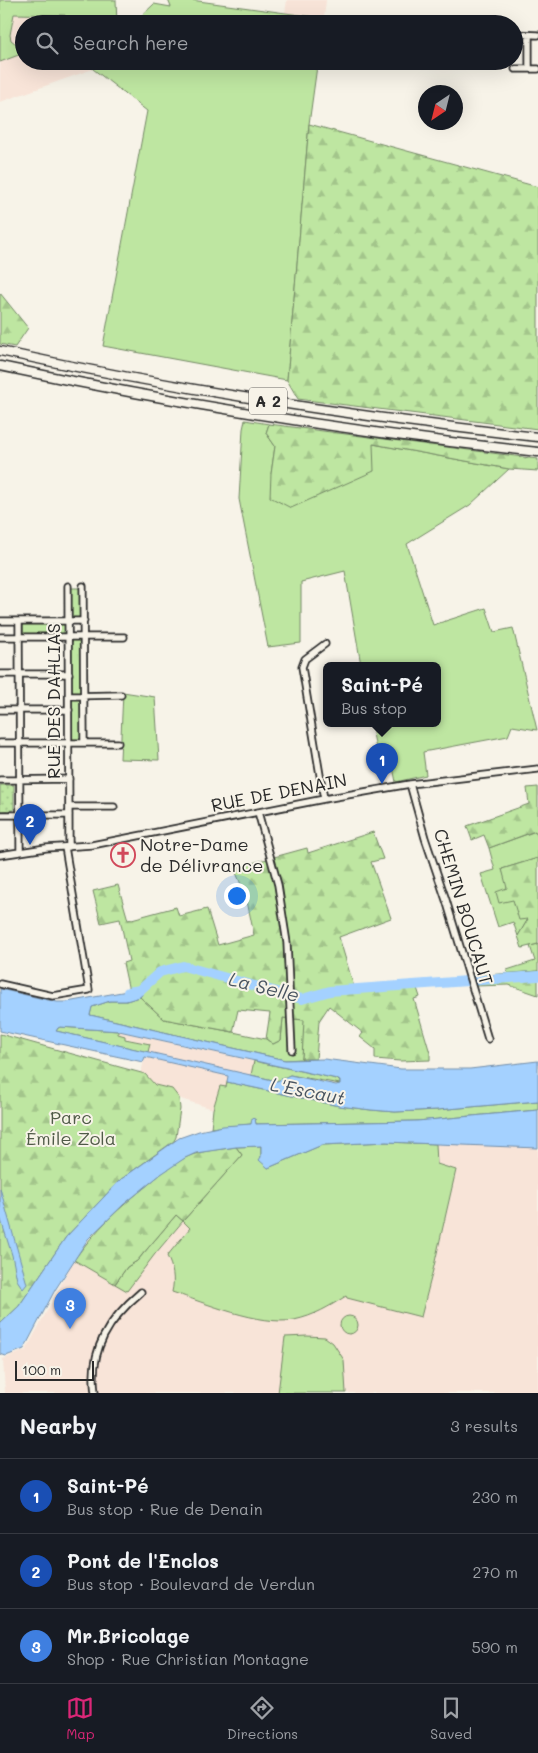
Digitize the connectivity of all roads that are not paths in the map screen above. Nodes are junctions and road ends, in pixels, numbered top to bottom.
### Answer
1 (523, 35) edge
2 (529, 35) junction
3 (538, 35) edge
4 (523, 69) edge
5 (529, 69) junction
6 (538, 69) edge
7 (0, 351) edge
8 (0, 366) edge
9 (538, 437) edge
10 (538, 452) edge
11 (68, 586) dead end
12 (83, 586) dead end
13 (0, 621) edge
14 (19, 621) junction
15 (68, 621) junction
16 (84, 621) junction
17 (0, 637) edge
18 (19, 637) junction
19 (68, 637) junction
20 (84, 637) junction
21 (124, 637) dead end
22 (325, 644) dead end
23 (0, 674) edge
24 (19, 674) junction
25 (68, 674) junction
26 (121, 695) dead end
27 (69, 696) junction
28 (84, 696) junction
29 (0, 710) edge
30 (20, 710) junction
31 (69, 710) junction
32 (0, 743) edge
33 (20, 743) junction
34 (84, 743) junction
35 (118, 743) dead end
36 (69, 744) junction
37 (538, 769) edge
38 (69, 779) junction
39 (0, 780) edge
40 (20, 780) junction
41 (410, 784) junction
42 (324, 799) junction
43 (69, 807) junction
44 (114, 807) dead end
45 (258, 812) junction
46 (0, 815) edge
47 (20, 815) junction
48 (69, 815) junction
49 (67, 847) junction
50 (20, 852) junction
51 (0, 855) edge
52 (0, 984) edge
53 (488, 1039) dead end
54 (292, 1050) dead end
55 (141, 1292) dead end
56 (94, 1393) edge

1 - 2 street
2 - 3 street
2 - 5 street
4 - 5 street
5 - 6 street
7 - 9 highway, A 2
8 - 10 highway, A 2
11 - 15 street, RUE DES DAHLIAS
12 - 16 street
13 - 14 street
14 - 15 street
14 - 18 street
15 - 16 street
15 - 19 street, RUE DES DAHLIAS
16 - 20 street
17 - 18 street
18 - 19 street
18 - 24 street
19 - 20 street
19 - 25 street, RUE DES DAHLIAS
20 - 21 street
20 - 28 street
22 - 42 street
23 - 24 street
24 - 25 street
24 - 30 street
25 - 27 street, RUE DES DAHLIAS
26 - 28 street
27 - 28 street
27 - 31 street, RUE DES DAHLIAS
28 - 34 street
29 - 30 street
30 - 31 street
30 - 33 street
31 - 36 street, RUE DES DAHLIAS
32 - 33 street
33 - 36 street
33 - 40 street
34 - 35 street
34 - 36 street
36 - 38 street, RUE DES DAHLIAS
37 - 41 street, RUE DE DENAIN
38 - 40 street
38 - 43 street, RUE DES DAHLIAS
39 - 40 street
40 - 47 street
41 - 42 street, RUE DE DENAIN
41 - 53 street, CHEMIN BOUCAUT
42 - 45 street, RUE DE DENAIN
43 - 44 street
43 - 48 street, RUE DES DAHLIAS
45 - 49 street, RUE DE DENAIN
45 - 54 street
46 - 47 street
47 - 48 street
47 - 50 street
48 - 49 street, RUE DES DAHLIAS
49 - 50 street, RUE DE DENAIN
49 - 52 street, RUE DES DAHLIAS
50 - 51 street, RUE DE DENAIN
55 - 56 street

